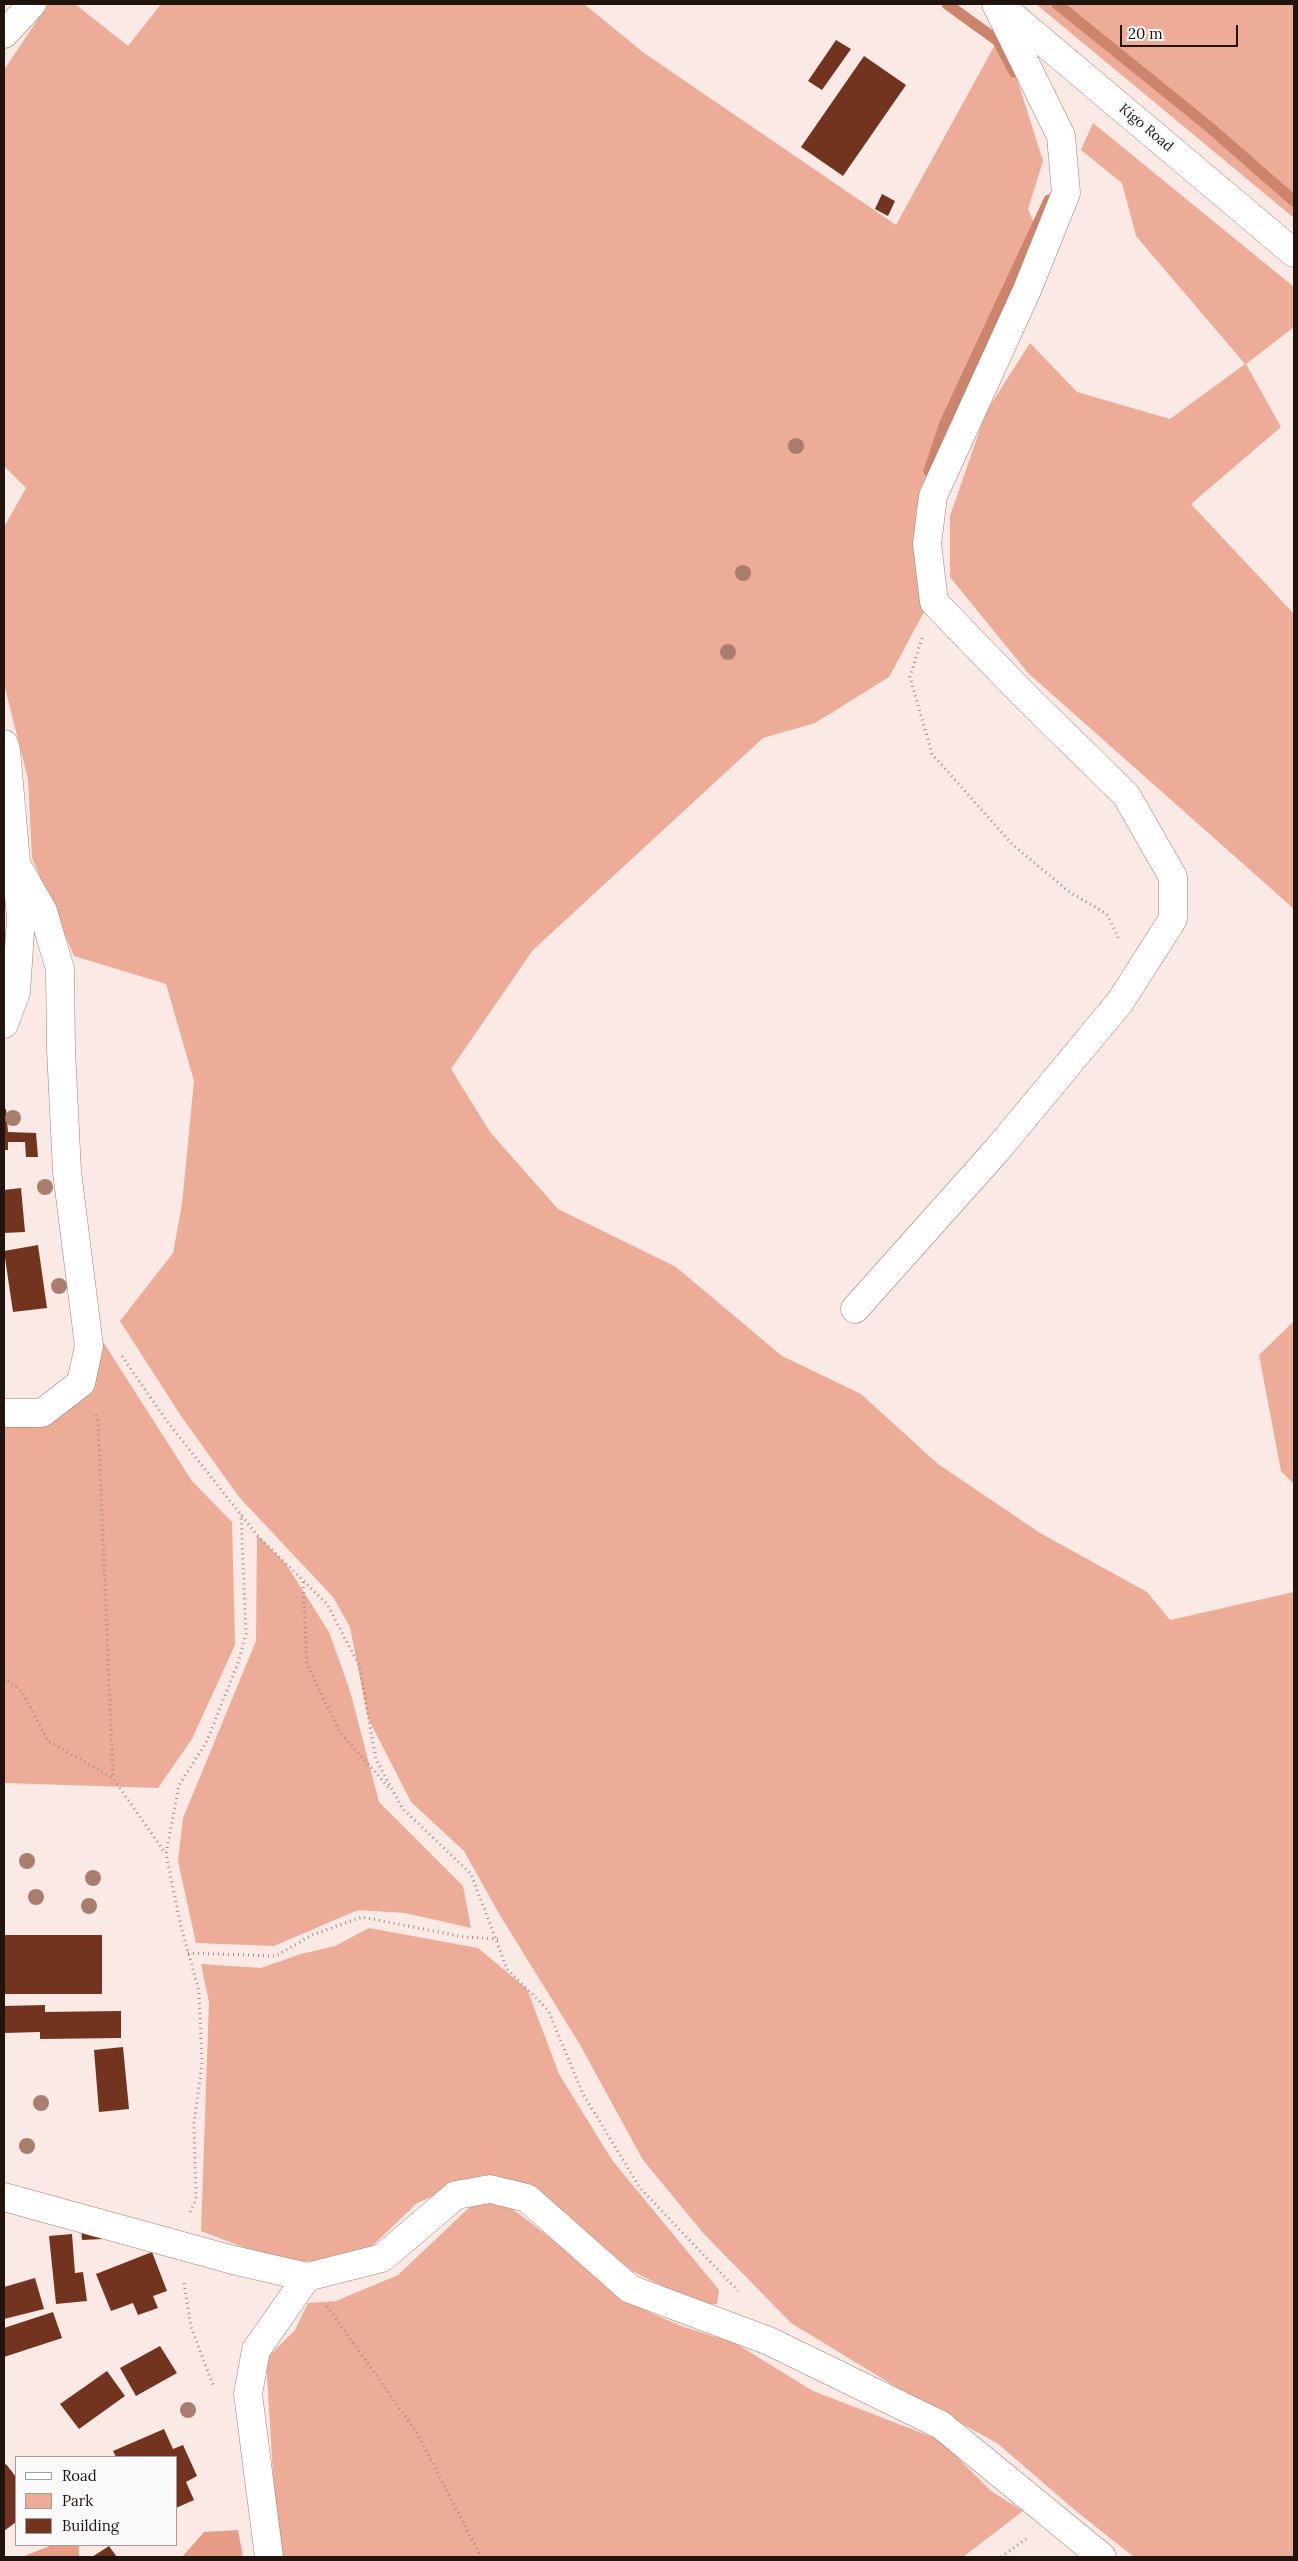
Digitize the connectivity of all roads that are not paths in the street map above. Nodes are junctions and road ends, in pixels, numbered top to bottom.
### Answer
1 (32, 4) edge
2 (997, 4) edge
3 (4, 34) edge
4 (1294, 253) edge
5 (4, 744) edge
6 (16, 864) junction
7 (4, 1024) edge
8 (855, 1309) dead end
9 (4, 1413) edge
10 (4, 2197) edge
11 (307, 2277) junction
12 (268, 2557) edge
13 (1102, 2557) edge

1 - 3 street
2 - 4 street, Kigo Road
2 - 8 street
5 - 6 street
6 - 7 street
6 - 9 street
10 - 11 street
11 - 12 street
11 - 13 street

